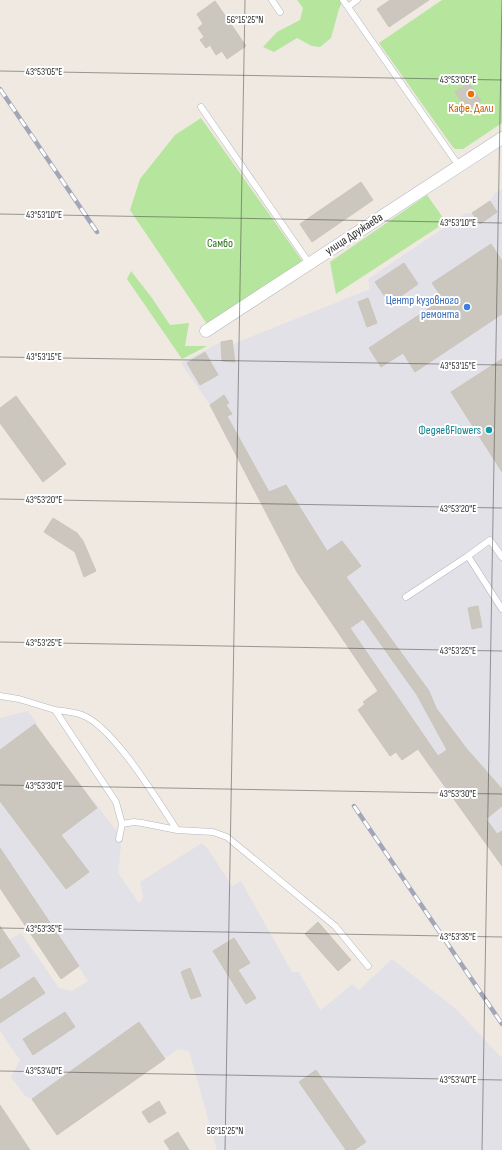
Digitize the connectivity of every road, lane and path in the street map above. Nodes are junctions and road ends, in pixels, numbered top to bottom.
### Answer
1 (272, 0) edge
2 (343, 0) edge
3 (357, 0) edge
4 (348, 6) junction
5 (280, 12) dead end
6 (201, 107) dead end
7 (502, 138) edge
8 (459, 166) junction
9 (309, 264) junction
10 (206, 331) dead end
11 (468, 556) junction
12 (502, 557) edge
13 (406, 597) dead end
14 (502, 609) edge
15 (0, 696) edge
16 (55, 710) junction
17 (122, 824) junction
18 (177, 830) junction
19 (119, 839) dead end
20 (368, 966) dead end

1 - 5 lane
2 - 4 lane
3 - 4 lane
4 - 8 lane
6 - 9 lane
7 - 8 street, улица Дружаева
8 - 9 street, улица Дружаева
9 - 10 street, улица Дружаева
11 - 12 lane
11 - 13 lane
11 - 14 lane
15 - 16 lane
16 - 17 lane
16 - 18 lane
17 - 18 lane
17 - 19 lane
18 - 20 lane

